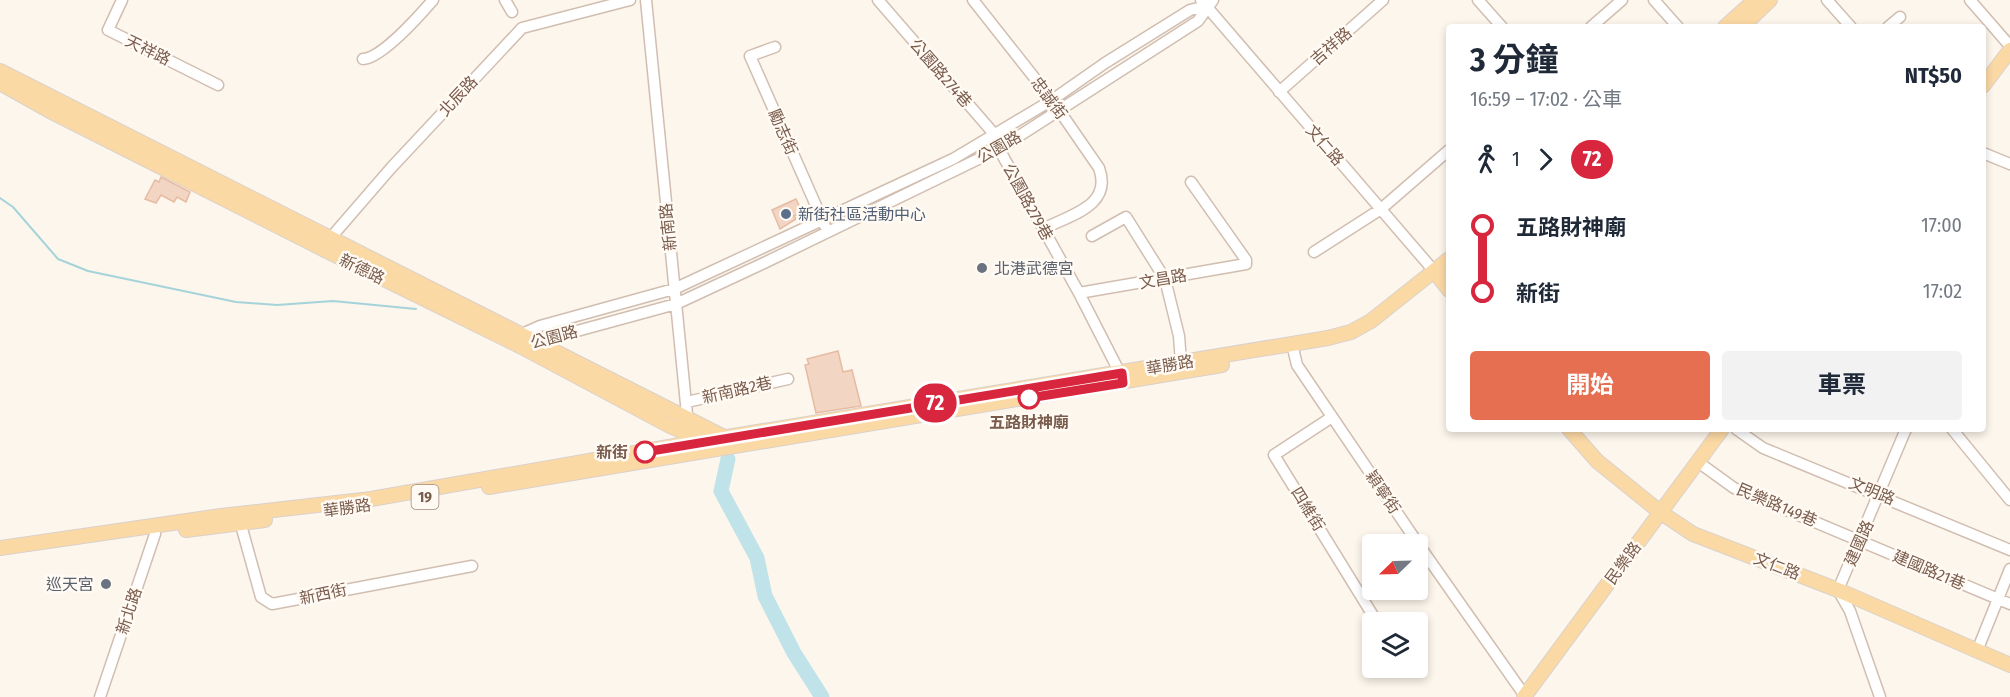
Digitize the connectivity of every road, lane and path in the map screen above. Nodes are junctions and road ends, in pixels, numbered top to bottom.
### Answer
1 (122, 0) edge
2 (434, 0) edge
3 (506, 0) edge
4 (630, 0) edge
5 (646, 0) edge
6 (878, 0) edge
7 (974, 0) edge
8 (1383, 0) edge
9 (1478, 0) edge
10 (1622, 0) edge
11 (1654, 0) edge
12 (1755, 0) edge
13 (1770, 0) edge
14 (1827, 0) edge
15 (1970, 0) edge
16 (1207, 2) edge
17 (512, 12) dead end
18 (1900, 16) dead end
19 (1499, 24) edge
20 (1594, 24) edge
21 (1675, 24) edge
22 (1728, 24) edge
23 (1745, 24) edge
24 (1848, 24) edge
25 (1891, 24) edge
26 (2010, 46) edge
27 (775, 47) dead end
28 (2010, 50) edge
29 (363, 59) dead end
30 (2, 75) edge
31 (1986, 82) edge
32 (218, 85) dead end
33 (1279, 92) junction
34 (1052, 100) junction
35 (1059, 110) junction
36 (995, 135) junction
37 (999, 149) junction
38 (1446, 153) edge
39 (1986, 154) edge
40 (2010, 164) edge
41 (1191, 182) dead end
42 (1381, 209) junction
43 (822, 220) junction
44 (1043, 229) junction
45 (828, 232) junction
46 (1092, 236) dead end
47 (325, 244) junction
48 (1314, 252) dead end
49 (1440, 274) edge
50 (1165, 279) junction
51 (674, 289) junction
52 (1079, 293) junction
53 (676, 304) junction
54 (521, 340) junction
55 (538, 342) junction
56 (1292, 348) junction
57 (1181, 362) junction
58 (1122, 378) junction
59 (788, 379) dead end
60 (687, 402) junction
61 (1332, 417) junction
62 (1572, 432) edge
63 (1720, 432) edge
64 (1740, 432) edge
65 (1905, 432) edge
66 (1954, 432) edge
67 (693, 438) junction
68 (725, 443) junction
69 (1698, 462) junction
70 (1880, 494) junction
71 (2010, 500) edge
72 (1660, 512) junction
73 (239, 519) junction
74 (155, 530) junction
75 (1860, 541) junction
76 (0, 548) edge
77 (2010, 550) edge
78 (0, 556) edge
79 (472, 566) dead end
80 (2010, 569) edge
81 (1838, 590) junction
82 (1998, 600) junction
83 (2010, 604) edge
84 (1371, 612) edge
85 (1977, 651) junction
86 (2010, 665) edge
87 (1525, 696) edge
88 (100, 697) edge
89 (1880, 697) edge

1 - 32 street, 天祥路
2 - 29 street
3 - 17 street
4 - 47 street, 北辰路
5 - 51 street, 新南路
6 - 36 street, 公園路274巷
7 - 34 street, 忠誠街
8 - 33 street, 吉祥路
9 - 19 street
10 - 20 street
11 - 21 street
12 - 22 main road
13 - 23 main road
14 - 24 street
15 - 26 street
16 - 33 street, 文仁路
16 - 34 street, 公園路
16 - 35 street, 公園路
18 - 25 street
27 - 43 street, 勵志街
28 - 31 main road
30 - 47 main road, 新德路
33 - 42 street, 文仁路
34 - 35 street, 忠誠街
34 - 36 street, 公園路
35 - 37 street, 公園路
35 - 44 street, 忠誠街
36 - 37 street, 公園路274巷
36 - 43 street, 公園路
37 - 44 street, 公園路279巷
37 - 45 street, 公園路
38 - 42 street
39 - 40 street
41 - 50 street, 文昌路
42 - 48 street
42 - 49 street, 文仁路
43 - 45 street, 勵志街
43 - 51 street, 公園路
44 - 52 street, 公園路279巷
45 - 53 street, 公園路
46 - 50 street
47 - 54 main road, 新德路
49 - 56 main road, 華勝路 / 19
50 - 52 street, 文昌路
50 - 57 street
51 - 53 street, 新南路
51 - 54 street, 公園路
52 - 58 street, 公園路279巷
53 - 55 street, 公園路
53 - 60 street, 新南路
54 - 55 main road, 新德路
54 - 67 main road, 新德路
55 - 67 main road, 新德路
56 - 57 main road, 華勝路 / 19
56 - 58 main road, 華勝路 / 19
56 - 61 street, 穎寧街
57 - 58 main road, 華勝路 / 19
58 - 68 main road, 華勝路 / 19
59 - 60 street, 新南路2巷
60 - 67 street, 新南路
61 - 84 street, 四維街
61 - 87 street, 穎寧街
62 - 72 main road, 文仁路
63 - 69 main road, 民樂路
64 - 70 street, 文明路
65 - 70 street, 建國路
66 - 71 street
67 - 68 main road, 新德路
67 - 68 main road, 19
67 - 73 main road, 華勝路 / 19
69 - 72 main road, 民樂路
69 - 75 street, 民樂路149巷
70 - 75 street, 建國路
70 - 77 street, 文明路
72 - 81 main road, 文仁路
72 - 87 main road, 民樂路
73 - 74 main road, 華勝路 / 19
73 - 79 street, 新西街
74 - 76 main road, 華勝路 / 19
74 - 78 main road, 華勝路 / 19
74 - 88 street, 新北路
75 - 81 street, 建國路
75 - 82 street, 建國路21巷
80 - 82 street
81 - 85 main road, 文仁路
81 - 89 street
82 - 83 street, 建國路21巷
82 - 85 street
85 - 86 main road, 文仁路

